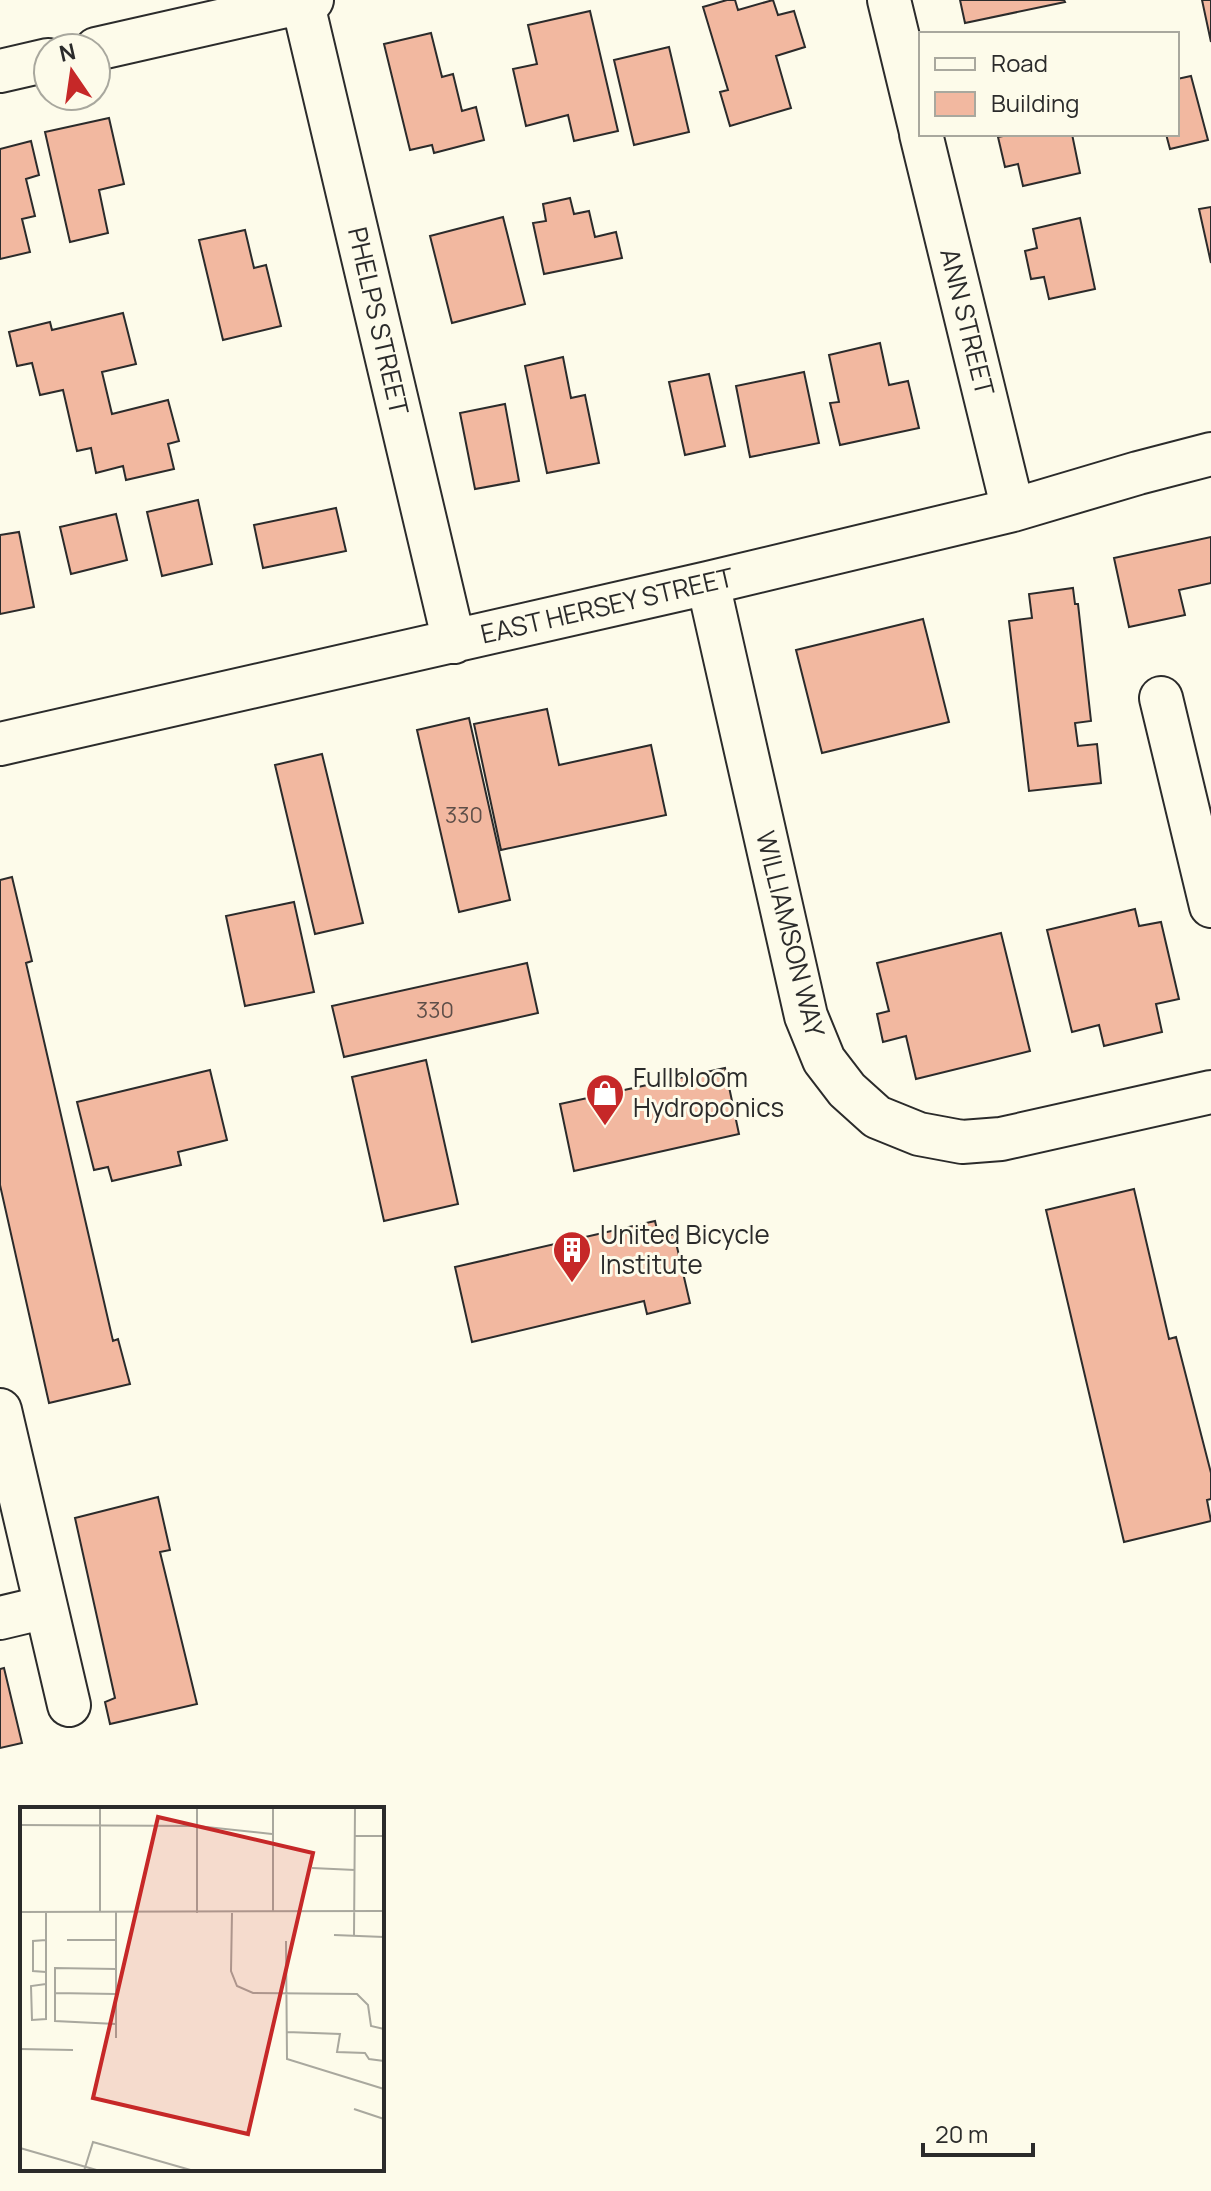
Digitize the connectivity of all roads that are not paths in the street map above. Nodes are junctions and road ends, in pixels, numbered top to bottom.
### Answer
1 (305, 0) edge
2 (889, 0) edge
3 (112, 45) edge
4 (32, 64) edge
5 (0, 71) edge
6 (919, 125) edge
7 (922, 136) edge
8 (1211, 454) edge
9 (1013, 510) junction
10 (708, 583) junction
11 (454, 642) junction
12 (1161, 698) dead end
13 (0, 744) edge
14 (1211, 906) edge
15 (1211, 1092) edge
16 (0, 1410) edge
17 (46, 1607) junction
18 (0, 1618) edge
19 (69, 1705) dead end

1 - 3 street
1 - 11 street, PHELPS STREET
2 - 6 street, ANN STREET
4 - 5 street
7 - 9 street, ANN STREET
8 - 9 street, EAST HERSEY STREET
9 - 10 street, EAST HERSEY STREET
10 - 11 street, EAST HERSEY STREET
10 - 15 street, WILLIAMSON WAY
11 - 13 street, EAST HERSEY STREET
12 - 14 street
16 - 17 street
17 - 18 street
17 - 19 street

